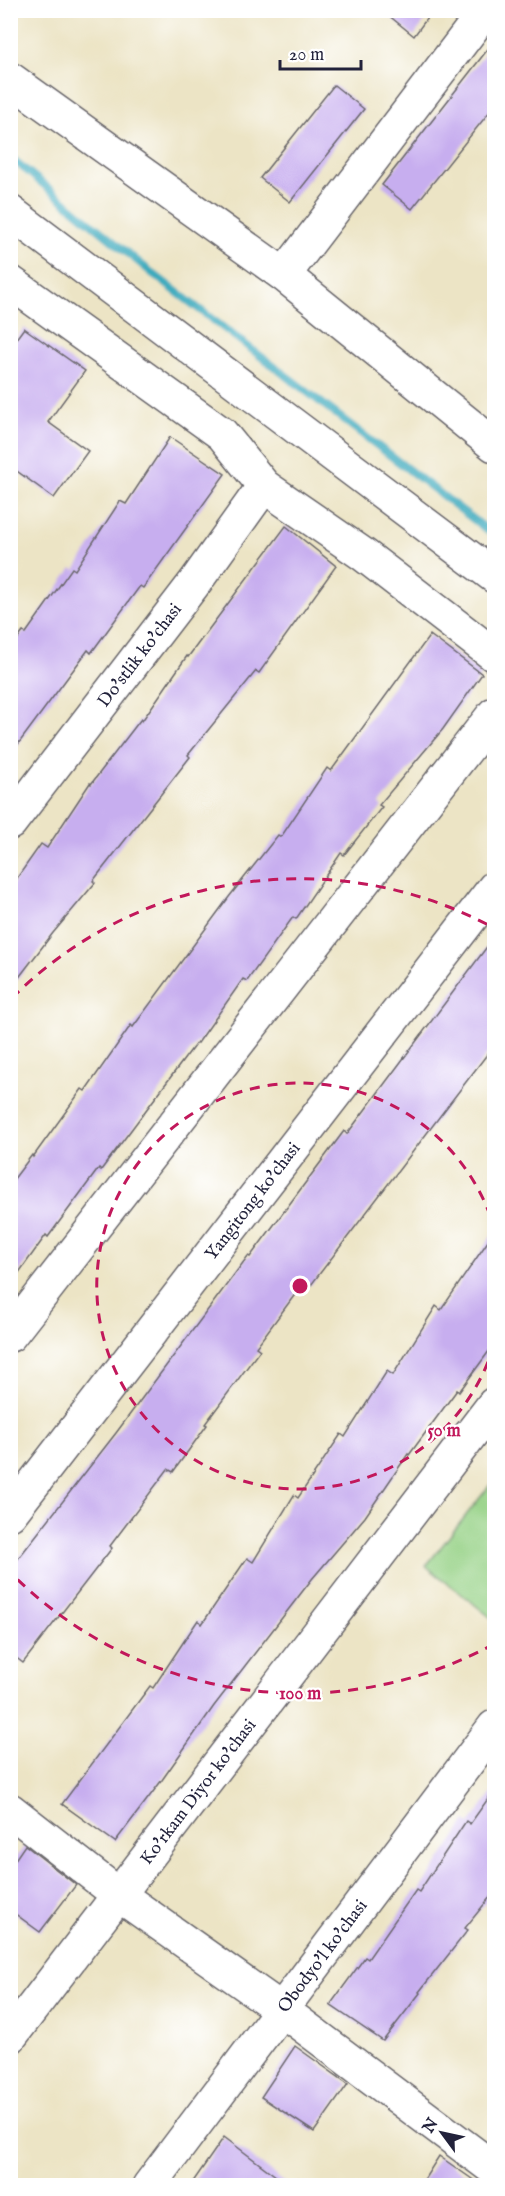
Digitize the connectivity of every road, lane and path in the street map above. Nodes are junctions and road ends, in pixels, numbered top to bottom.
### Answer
1 (486, 10) edge
2 (10, 80) edge
3 (10, 212) edge
4 (284, 274) junction
5 (10, 282) edge
6 (495, 445) edge
7 (264, 486) junction
8 (495, 576) edge
9 (495, 656) edge
10 (495, 714) edge
11 (10, 823) edge
12 (495, 888) edge
13 (10, 1335) edge
14 (495, 1404) edge
15 (10, 1514) edge
16 (495, 1726) edge
17 (10, 1810) edge
18 (119, 1895) junction
19 (282, 2010) junction
20 (10, 2037) edge
21 (495, 2169) edge
22 (149, 2186) edge

1 - 4 street
2 - 4 street
3 - 8 street
4 - 6 street
5 - 7 street
7 - 9 street
7 - 11 street, Do'stlik ko'chasi
10 - 13 street
12 - 15 street, Yangitong ko'chasi
14 - 18 street, Ko'rkam Diyor ko'chasi
16 - 19 street, Obodyo'l ko'chasi
17 - 18 street
18 - 19 street
18 - 20 street, Ko'rkam Diyor ko'chasi
19 - 21 street
19 - 22 street, Obodyo'l ko'chasi

